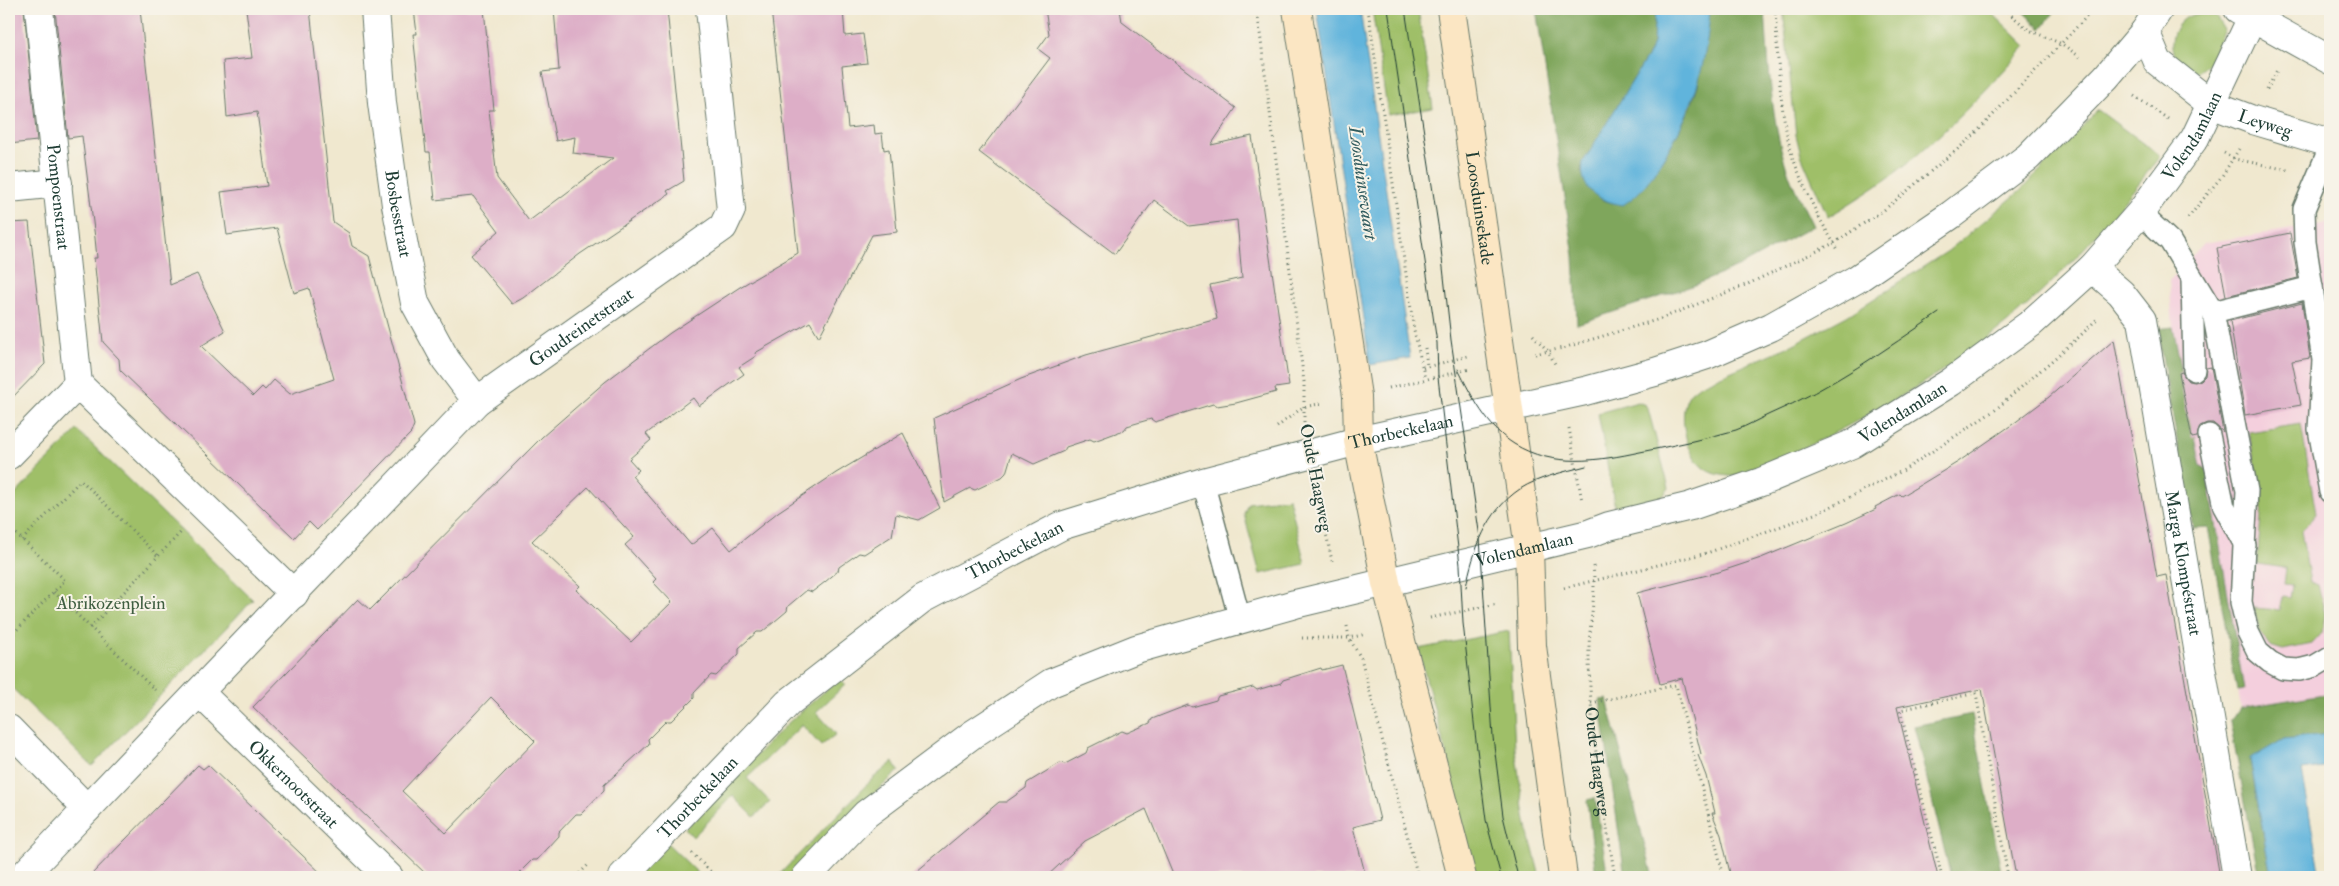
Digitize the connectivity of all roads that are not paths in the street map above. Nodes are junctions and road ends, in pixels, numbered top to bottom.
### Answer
1 (39, 9) edge
2 (375, 9) edge
3 (710, 9) edge
4 (1297, 9) edge
5 (1451, 9) edge
6 (2159, 9) edge
7 (2249, 11) edge
8 (2145, 32) junction
9 (2330, 60) edge
10 (2211, 104) junction
11 (2330, 145) edge
12 (58, 183) junction
13 (9, 188) edge
14 (2140, 213) junction
15 (2092, 268) junction
16 (2192, 279) junction
17 (2312, 287) junction
18 (2213, 312) junction
19 (2194, 370) dead end
20 (78, 384) junction
21 (477, 401) junction
22 (1510, 408) junction
23 (2209, 435) dead end
24 (1358, 441) junction
25 (9, 455) edge
26 (1203, 482) junction
27 (2330, 492) edge
28 (2245, 545) junction
29 (1529, 548) junction
30 (1386, 583) junction
31 (294, 594) junction
32 (1240, 620) junction
33 (2330, 657) edge
34 (199, 692) junction
35 (9, 730) edge
36 (87, 809) junction
37 (22, 877) edge
38 (389, 877) edge
39 (622, 877) edge
40 (806, 877) edge
41 (1462, 877) edge
42 (1563, 877) edge
43 (2237, 877) edge

1 - 12 street, Pompoenstraat
2 - 21 street, Bosbesstraat
3 - 21 street, Goudreinetstraat
4 - 24 main road
5 - 22 main road, Loosduinsekade
6 - 8 street
7 - 9 street
7 - 10 street, Volendamlaan
8 - 10 street, Leyweg
8 - 22 street
10 - 11 street, Leyweg
10 - 14 street, Volendamlaan
11 - 17 lane
12 - 13 street
12 - 20 street, Pompoenstraat
14 - 15 street, Volendamlaan
14 - 16 lane
15 - 29 street, Volendamlaan
15 - 43 street, Marga Klompéstraat
16 - 18 lane
16 - 19 lane
17 - 18 lane
17 - 27 lane
18 - 28 lane
20 - 25 street
20 - 31 street
21 - 31 street, Goudreinetstraat
22 - 24 street, Thorbeckelaan
22 - 29 main road
23 - 28 lane
24 - 26 street, Thorbeckelaan
24 - 30 main road
26 - 32 lane
26 - 39 street, Thorbeckelaan
28 - 33 lane
29 - 30 street, Volendamlaan
29 - 42 main road
30 - 32 street
30 - 41 main road
31 - 34 street
32 - 40 street
34 - 36 street
34 - 38 street, Okkernootstraat
35 - 36 street
36 - 37 street

